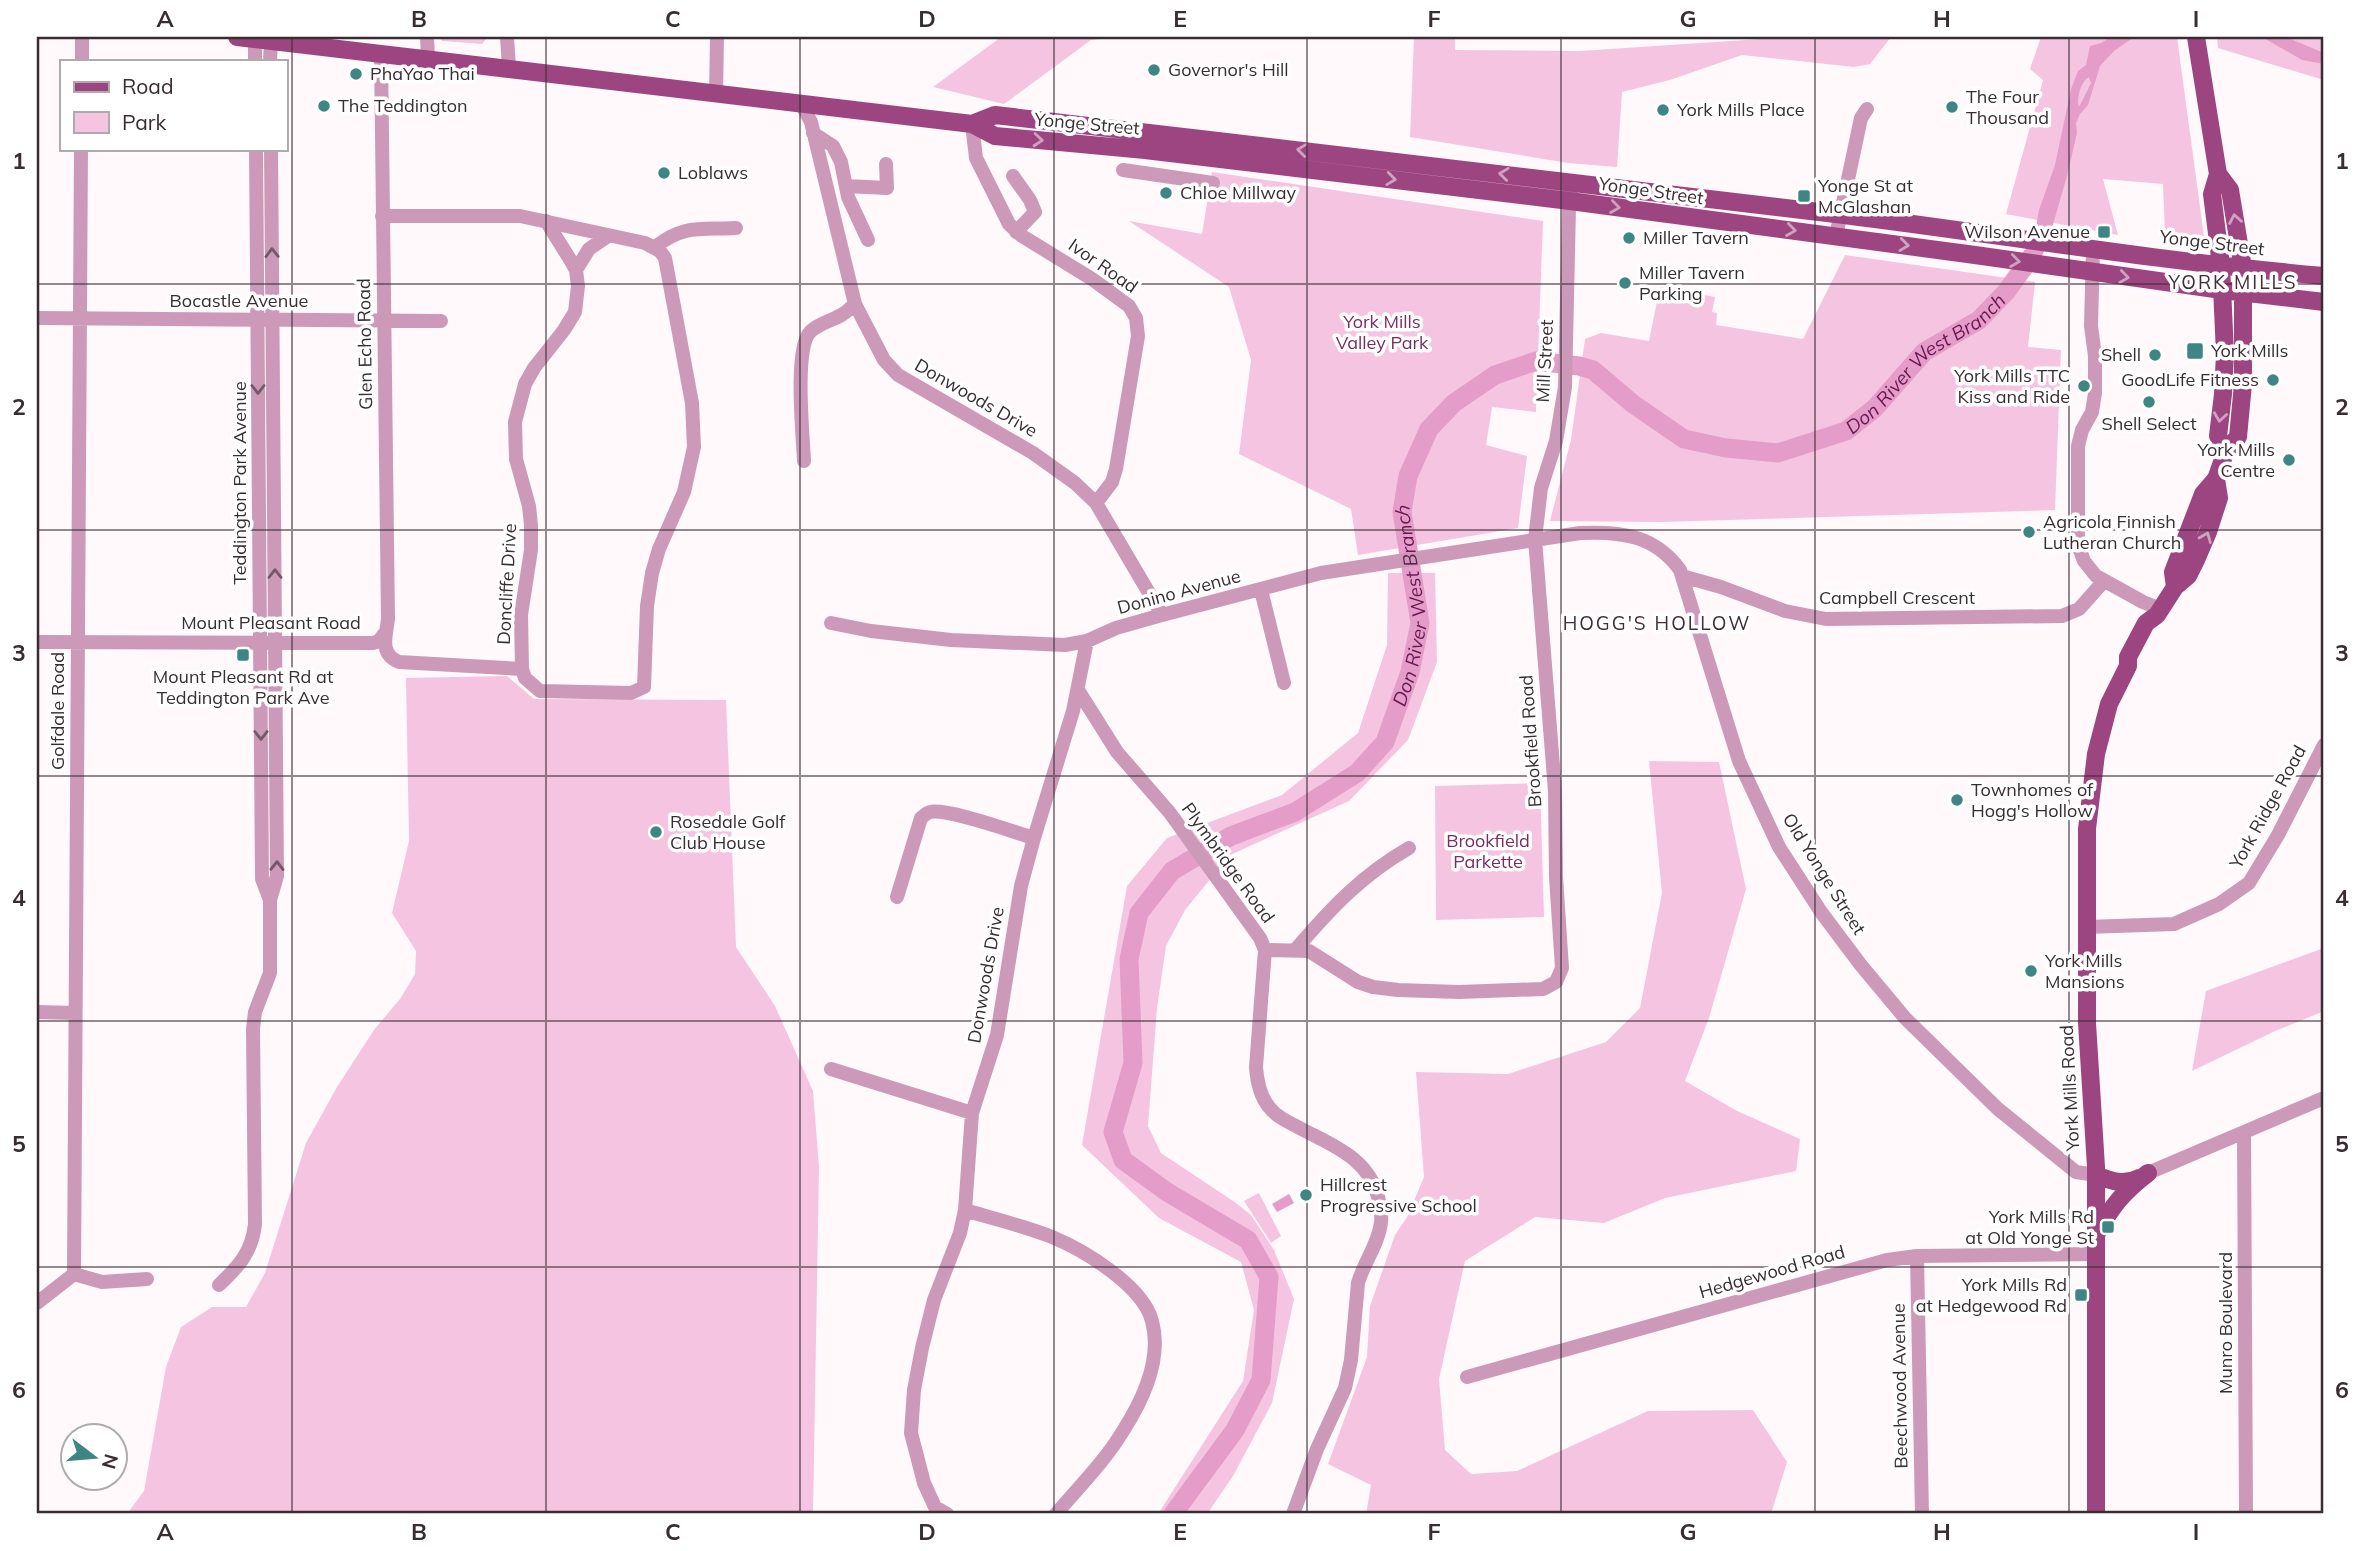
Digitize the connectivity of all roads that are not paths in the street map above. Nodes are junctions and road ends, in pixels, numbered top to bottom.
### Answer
1 (82, 37) edge
2 (428, 37) edge
3 (507, 37) edge
4 (717, 37) edge
5 (2196, 37) edge
6 (251, 38) edge
7 (381, 53) junction
8 (428, 58) junction
9 (82, 60) edge
10 (256, 60) edge
11 (269, 60) edge
12 (509, 68) junction
13 (716, 95) junction
14 (801, 103) junction
15 (1867, 109) dead end
16 (972, 124) junction
17 (813, 133) junction
18 (1186, 137) junction
19 (81, 150) edge
20 (256, 150) edge
21 (271, 150) edge
22 (1185, 155) junction
23 (886, 164) dead end
24 (1123, 170) dead end
25 (2218, 174) junction
26 (1013, 176) dead end
27 (1183, 179) junction
28 (1572, 181) junction
29 (1213, 183) dead end
30 (846, 186) junction
31 (1570, 201) junction
32 (1841, 215) junction
33 (382, 216) junction
34 (546, 221) junction
35 (736, 228) dead end
36 (1016, 232) junction
37 (608, 236) junction
38 (1836, 236) junction
39 (868, 240) dead end
40 (654, 247) junction
41 (2093, 251) junction
42 (2221, 265) junction
43 (2243, 268) junction
44 (576, 271) junction
45 (2092, 272) junction
46 (2324, 276) edge
47 (2222, 290) junction
48 (2244, 293) junction
49 (2324, 302) edge
50 (855, 304) junction
51 (37, 318) edge
52 (79, 318) junction
53 (383, 320) junction
54 (257, 321) junction
55 (273, 321) junction
56 (441, 321) dead end
57 (2225, 452) junction
58 (804, 461) dead end
59 (1096, 503) junction
60 (1535, 539) junction
61 (1682, 576) junction
62 (2104, 581) junction
63 (1261, 590) junction
64 (2159, 612) junction
65 (1163, 615) junction
66 (831, 623) dead end
67 (384, 634) junction
68 (1087, 641) junction
69 (37, 642) edge
70 (78, 642) junction
71 (260, 642) junction
72 (276, 642) junction
73 (522, 668) junction
74 (1284, 683) dead end
75 (1078, 690) junction
76 (2324, 745) edge
77 (1034, 838) junction
78 (1409, 848) dead end
79 (897, 897) dead end
80 (270, 900) junction
81 (2087, 927) junction
82 (1296, 949) junction
83 (1265, 950) junction
84 (37, 1012) edge
85 (75, 1013) junction
86 (831, 1069) dead end
87 (2324, 1098) edge
88 (972, 1113) junction
89 (2244, 1132) junction
90 (2096, 1171) junction
91 (2148, 1173) junction
92 (965, 1210) junction
93 (2096, 1234) junction
94 (2095, 1254) junction
95 (1917, 1256) junction
96 (74, 1275) junction
97 (147, 1279) dead end
98 (219, 1285) dead end
99 (37, 1303) edge
100 (1467, 1377) dead end
101 (939, 1512) edge
102 (1056, 1514) edge
103 (1293, 1514) edge
104 (1922, 1514) edge
105 (2096, 1514) edge
106 (2246, 1514) edge

1 - 9 street
2 - 8 street
3 - 12 street
4 - 13 street
5 - 25 main road
6 - 7 main road, Yonge Street
6 - 10 street
6 - 11 street
7 - 8 main road, Yonge Street
7 - 33 street, Glen Echo Road
8 - 12 main road, Yonge Street
12 - 13 main road, Yonge Street
13 - 14 main road, Yonge Street
14 - 16 main road, Yonge Street
14 - 17 street, Donwoods Drive
15 - 32 street
16 - 18 main road, Yonge Street
16 -> 22 main road, Yonge Street
16 - 36 street, Ivor Road
17 - 30 street
17 - 50 street, Donwoods Drive
18 - 22 street
28 -> 18 main road, Yonge Street
19 - 52 street, Golfdale Road
20 - 54 street, Teddington Park Avenue
55 -> 21 street, Teddington Park Avenue
22 - 27 street
22 -> 31 main road, Yonge Street
23 - 30 street
24 - 27 street
25 - 42 main road
43 -> 25 main road
26 - 36 street
27 - 29 street
28 - 31 street, Mill Street
28 - 32 main road, Yonge Street
30 - 39 street
31 -> 38 main road, Yonge Street
31 - 60 street, Mill Street
32 - 38 street
32 - 41 main road, Yonge Street
33 - 34 street
33 - 53 street, Glen Echo Road
34 - 37 street
34 - 44 street
35 - 40 street
36 - 59 street, Ivor Road
37 - 40 street
37 - 44 street
38 -> 45 main road, Yonge Street
40 - 73 street
41 - 42 main road, Yonge Street
41 - 45 street
42 - 43 main road, Yonge Street
42 - 47 main road
43 - 46 main road, Yonge Street
43 - 48 main road
44 - 73 street, Doncliffe Drive
45 -> 47 main road, Yonge Street
45 - 62 street
47 - 48 main road, Yonge Street
47 -> 57 main road, York Mills Road
48 - 49 main road, Yonge Street
48 - 57 main road, York Mills Road
50 - 58 street
50 - 59 street, Donwoods Drive
51 - 52 street, Bocastle Avenue
52 - 54 street, Bocastle Avenue
52 - 70 street, Golfdale Road
53 - 55 street, Bocastle Avenue
53 - 56 street, Bocastle Avenue
53 - 67 street, Glen Echo Road
54 - 55 street, Bocastle Avenue
54 -> 71 street, Teddington Park Avenue
72 -> 55 street, Teddington Park Avenue
57 - 64 main road, York Mills Road
59 - 65 street, Donwoods Drive
60 - 61 street, Old Yonge Street
60 - 63 street, Donino Avenue
60 - 82 street, Brookfield Road
61 - 62 street, Campbell Crescent
61 - 90 street, Old Yonge Street
62 - 64 street
63 - 65 street, Donino Avenue
63 - 74 street
64 - 81 main road, York Mills Road
65 - 68 street, Donino Avenue
66 - 68 street, Donino Avenue
67 - 72 street, Mount Pleasant Road
67 - 73 street, Mount Pleasant Road
68 - 75 street, Donwoods Drive
69 - 70 street, Mount Pleasant Road
70 - 71 street, Mount Pleasant Road
70 - 85 street, Golfdale Road
71 - 72 street, Mount Pleasant Road
71 -> 80 street, Teddington Park Avenue
80 -> 72 street, Teddington Park Avenue
75 - 77 street, Donwoods Drive
75 - 83 street, Plymbridge Road
76 - 81 street, York Ridge Road
77 - 79 street
77 - 88 street, Donwoods Drive
78 - 82 street
80 - 98 street, Teddington Park Avenue
81 - 90 main road, York Mills Road
82 - 83 street
83 - 103 street, Plymbridge Road
84 - 85 street
85 - 96 street, Golfdale Road
86 - 88 street
87 - 89 street
88 - 92 street, Donwoods Drive
89 - 91 street
89 - 106 street, Munro Boulevard
90 - 91 main road
90 - 93 main road, York Mills Road
91 - 93 main road
92 - 101 street, Donwoods Drive
92 - 102 street
93 - 94 main road, York Mills Road
94 - 95 street, Hedgewood Road
94 - 105 main road, York Mills Road
95 - 100 street, Hedgewood Road
95 - 104 street, Beechwood Avenue
96 - 97 street
96 - 99 street

